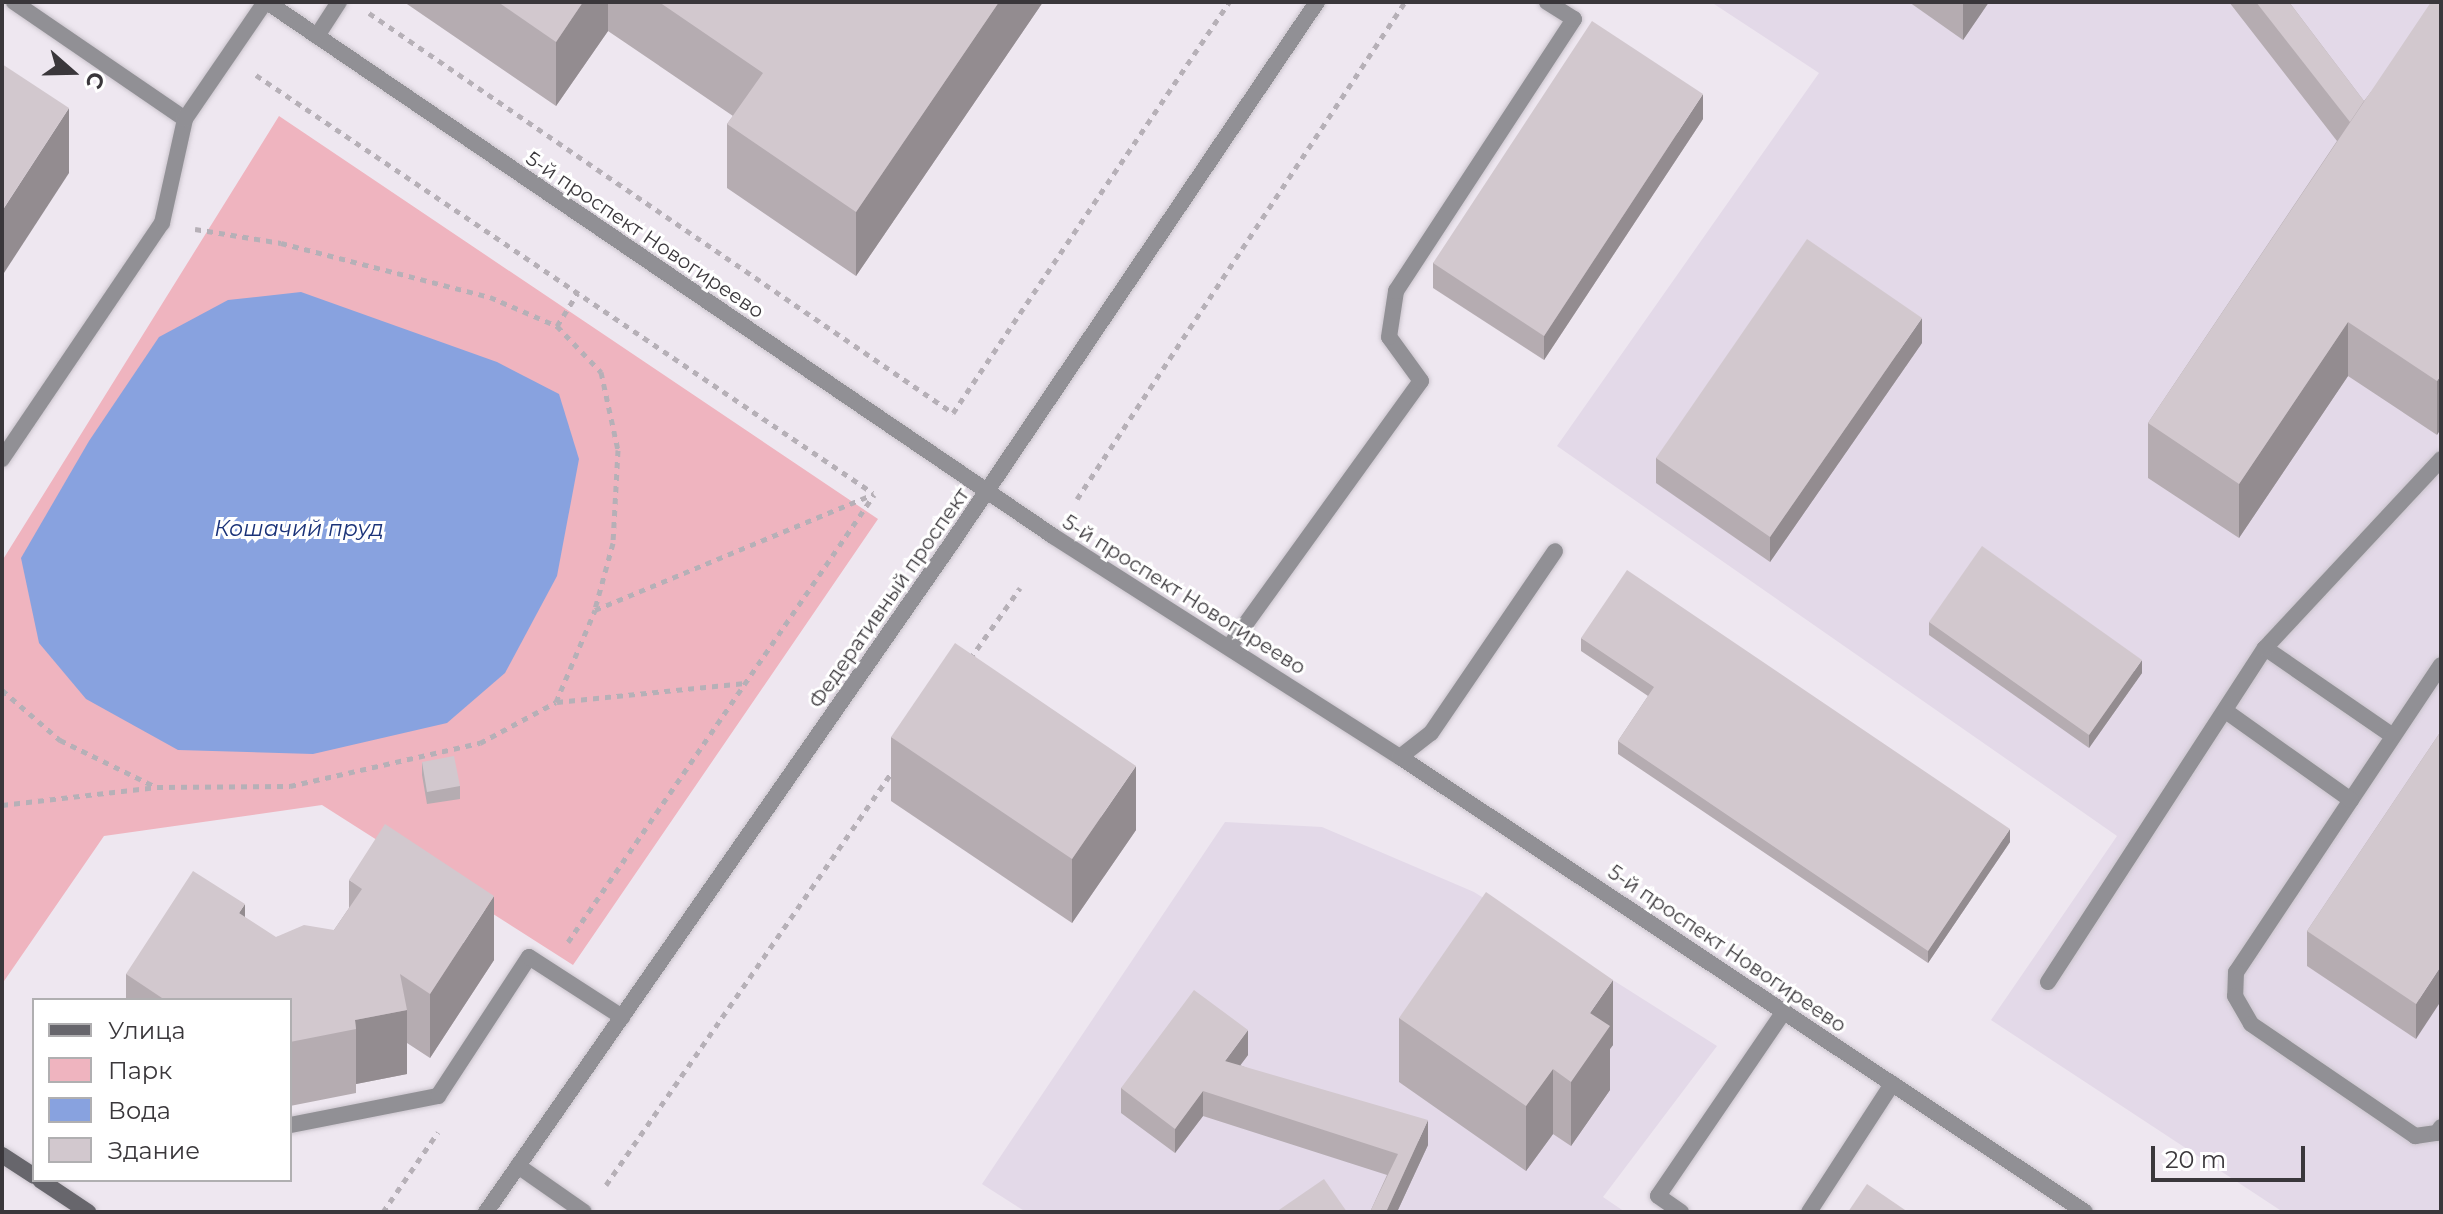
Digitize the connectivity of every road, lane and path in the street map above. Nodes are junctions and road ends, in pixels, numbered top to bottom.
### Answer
1 (14, 2) edge
2 (266, 2) edge
3 (339, 2) edge
4 (1229, 2) edge
5 (1317, 2) edge
6 (1405, 2) edge
7 (1547, 2) edge
8 (367, 11) dead end
9 (317, 36) junction
10 (228, 56) junction
11 (185, 119) junction
12 (162, 223) junction
13 (578, 293) junction
14 (557, 326) junction
15 (2, 459) edge
16 (2441, 459) edge
17 (987, 491) junction
18 (874, 494) junction
19 (1077, 499) dead end
20 (1555, 551) dead end
21 (1020, 588) dead end
22 (595, 610) junction
23 (1229, 647) junction
24 (2265, 648) junction
25 (2441, 665) edge
26 (966, 666) edge
27 (745, 683) junction
28 (2, 690) edge
29 (556, 702) junction
30 (2227, 712) junction
31 (2393, 736) junction
32 (903, 757) edge
33 (1400, 757) junction
34 (157, 787) junction
35 (2351, 800) junction
36 (2, 805) edge
37 (549, 970) junction
38 (2048, 982) dead end
39 (1784, 1011) junction
40 (622, 1017) junction
41 (1892, 1084) junction
42 (444, 1123) dead end
43 (292, 1125) edge
44 (2441, 1127) edge
45 (2, 1155) edge
46 (518, 1166) junction
47 (32, 1175) edge
48 (43, 1182) edge
49 (596, 1199) dead end
50 (88, 1212) edge
51 (383, 1212) edge
52 (486, 1212) edge
53 (584, 1212) edge
54 (1681, 1212) edge
55 (1809, 1212) edge
56 (2085, 1212) edge

1 - 11 street
2 - 9 street, 5-й проспект Новогиреево
2 - 10 street
3 - 9 street
4 - 8 path
5 - 17 street, Федеративный проспект
6 - 19 path
7 - 23 street
9 - 17 street, 5-й проспект Новогиреево
10 - 11 street
10 - 13 path
11 - 12 street
12 - 14 path
12 - 15 street
13 - 14 path
13 - 18 path
14 - 22 path
16 - 24 street
17 - 23 street, 5-й проспект Новогиреево
17 - 40 street, Федеративный проспект
18 - 22 path
18 - 27 path
20 - 33 street
21 - 26 path
22 - 29 path
23 - 33 street, 5-й проспект Новогиреево
24 - 30 street
24 - 31 street
25 - 31 street
27 - 29 path
27 - 37 path
28 - 34 path
29 - 34 path
30 - 35 street
30 - 38 street
31 - 35 street
32 - 49 path
33 - 39 street, 5-й проспект Новогиреево
34 - 36 path
35 - 44 street
37 - 40 street
37 - 43 street
39 - 41 street, 5-й проспект Новогиреево
39 - 54 street
40 - 46 street, Федеративный проспект
41 - 55 street
41 - 56 street, 5-й проспект Новогиреево
42 - 51 path
45 - 47 main road
46 - 52 street, Федеративный проспект
46 - 53 street
48 - 50 main road

